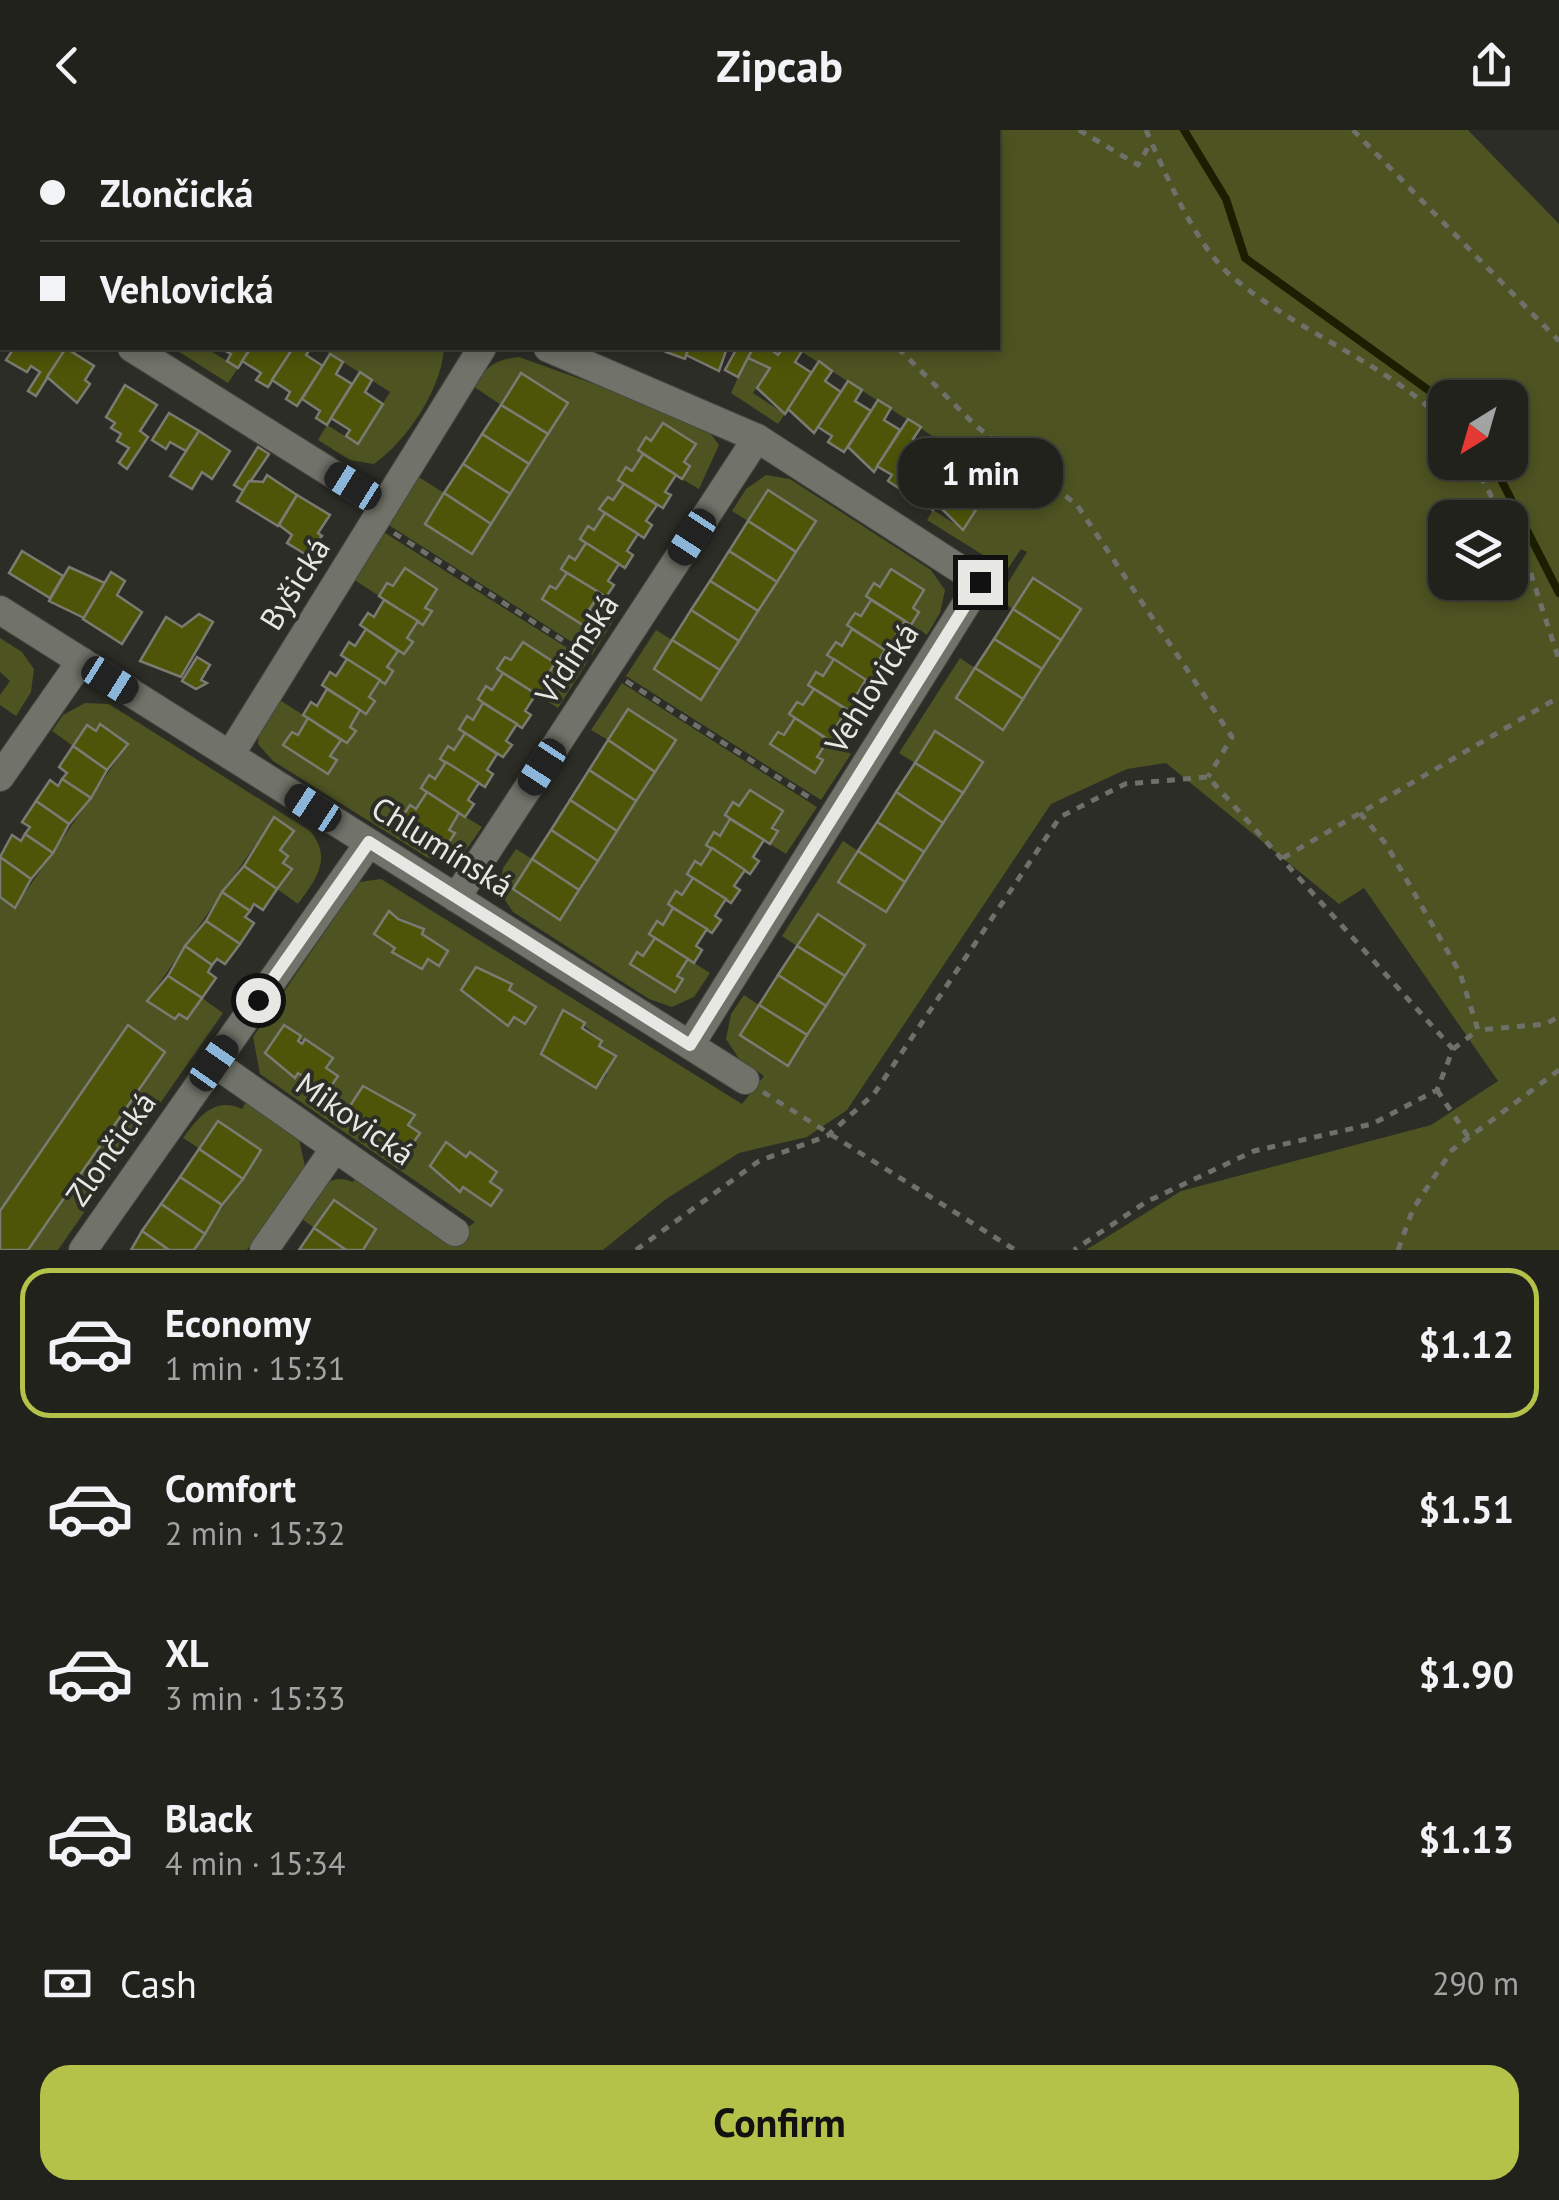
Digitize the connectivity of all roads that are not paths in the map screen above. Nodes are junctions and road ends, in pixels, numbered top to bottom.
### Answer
1 (135, 350) edge
2 (481, 350) edge
3 (553, 350) edge
4 (757, 438) junction
5 (384, 506) junction
6 (0, 610) edge
7 (81, 661) junction
8 (230, 755) junction
9 (0, 777) edge
10 (369, 842) junction
11 (456, 898) junction
12 (690, 1045) junction
13 (214, 1063) junction
14 (746, 1080) road end
15 (335, 1148) junction
16 (454, 1232) dead end
17 (82, 1250) edge
18 (264, 1250) edge

1 - 5 street
2 - 5 street, Byšická
3 - 4 street, Vehlovická
4 - 11 street, Vidimská
4 - 12 street, Vehlovická
5 - 8 street, Byšická
6 - 7 street, Chlumínská
7 - 8 street, Chlumínská
7 - 9 street
8 - 10 street, Chlumínská
10 - 11 street, Chlumínská
10 - 13 street, Zlončická
11 - 12 street, Chlumínská
12 - 14 street, Chlumínská
13 - 15 street, Mikovická
13 - 17 street, Zlončická
15 - 16 street, Mikovická
15 - 18 street

